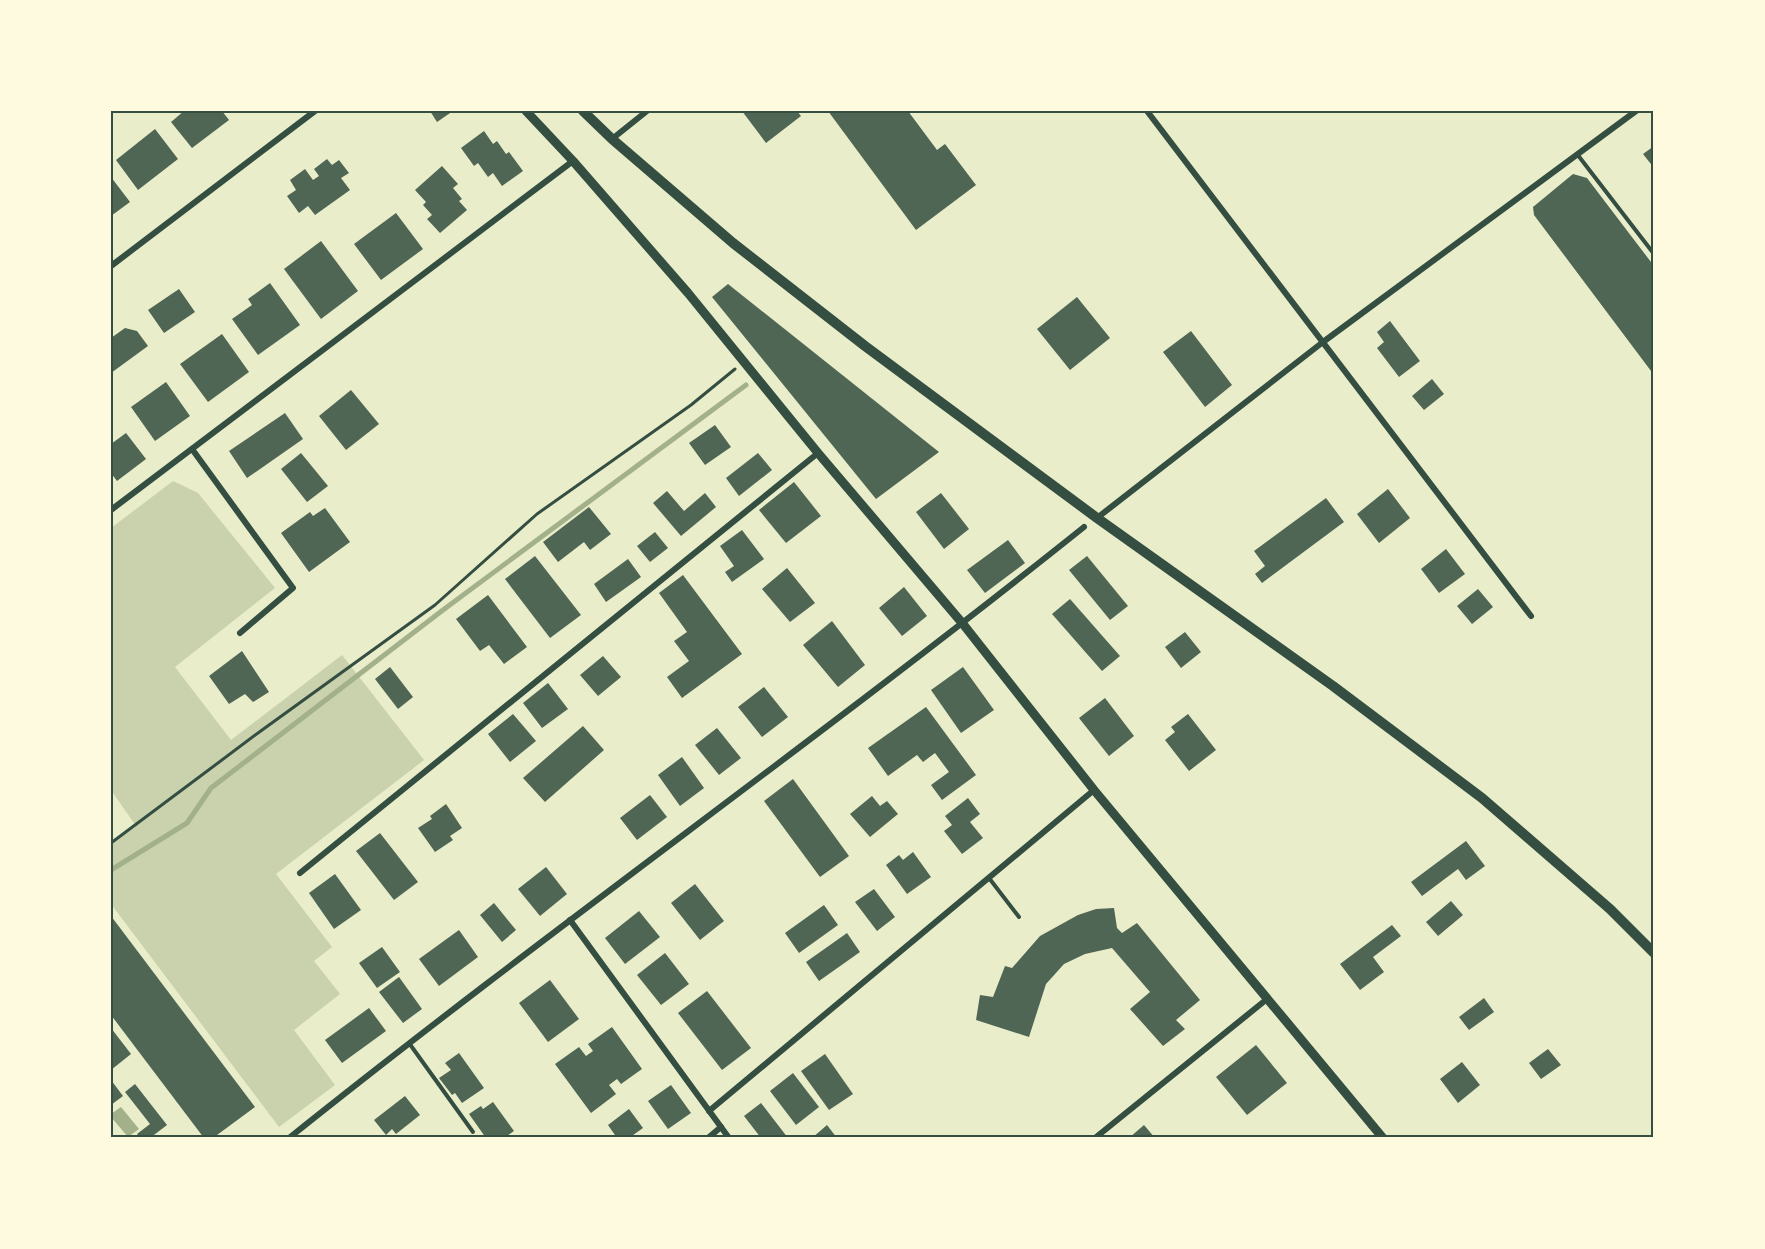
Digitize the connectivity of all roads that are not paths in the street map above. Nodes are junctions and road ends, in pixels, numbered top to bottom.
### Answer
1 (315, 111) edge
2 (526, 111) edge
3 (583, 111) edge
4 (647, 111) edge
5 (1147, 111) edge
6 (1636, 111) edge
7 (612, 139) junction
8 (1577, 154) junction
9 (573, 161) junction
10 (1654, 254) edge
11 (111, 266) edge
12 (1323, 342) junction
13 (192, 449) junction
14 (818, 453) junction
15 (111, 510) edge
16 (1097, 518) junction
17 (1084, 527) dead end
18 (1531, 616) dead end
19 (963, 624) junction
20 (240, 633) dead end
21 (1094, 790) junction
22 (300, 873) dead end
23 (989, 878) junction
24 (1019, 917) dead end
25 (570, 920) junction
26 (1654, 953) edge
27 (1267, 999) junction
28 (409, 1042) junction
29 (709, 1111) junction
30 (721, 1127) junction
31 (473, 1132) dead end
32 (289, 1138) edge
33 (708, 1138) edge
34 (729, 1138) edge
35 (1095, 1138) edge
36 (1383, 1138) edge

1 - 11 street
2 - 9 street
3 - 7 main road
4 - 7 street
5 - 12 street
6 - 8 street
7 - 16 main road
8 - 10 lane
8 - 12 street
9 - 13 street
9 - 14 street
12 - 16 street
12 - 18 street
13 - 15 street
13 - 20 street
14 - 19 street
14 - 22 street
16 - 26 main road
17 - 19 street
19 - 21 street
19 - 25 street
21 - 23 street
21 - 27 street
23 - 24 lane
23 - 29 street
25 - 28 street
25 - 29 street
27 - 35 street
27 - 36 street
28 - 31 lane
28 - 32 street
29 - 30 street
30 - 33 street
30 - 34 street

